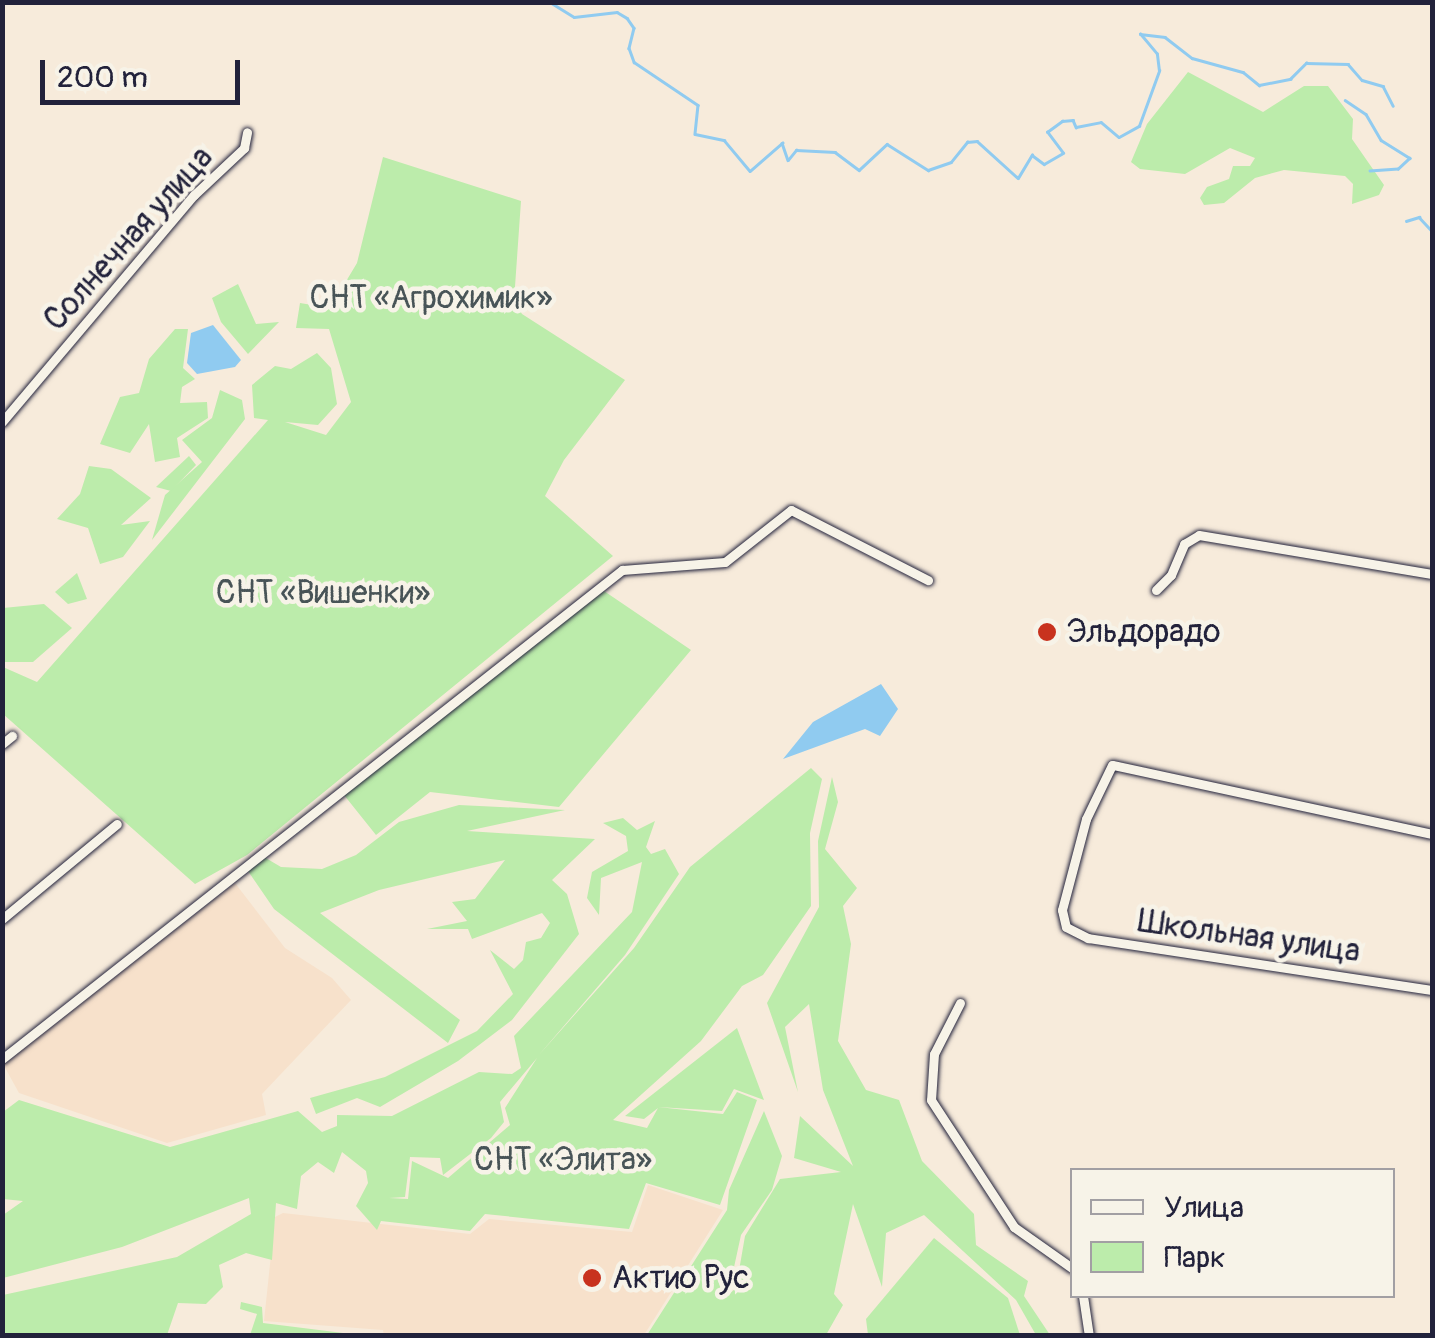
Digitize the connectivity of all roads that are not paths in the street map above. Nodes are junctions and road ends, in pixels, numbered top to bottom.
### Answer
1 (248, 132) dead end
2 (2, 422) edge
3 (1432, 574) edge
4 (928, 580) dead end
5 (1156, 590) dead end
6 (12, 736) dead end
7 (2, 744) edge
8 (117, 824) dead end
9 (1432, 834) edge
10 (2, 918) edge
11 (1432, 990) edge
12 (960, 1003) dead end
13 (2, 1059) edge
14 (1070, 1267) edge
15 (1083, 1298) edge
16 (1089, 1336) edge

1 - 2 street, Солнечная улица
3 - 5 street
4 - 13 street
6 - 7 street
8 - 10 street
9 - 11 street, Школьная улица
12 - 14 street
15 - 16 street

